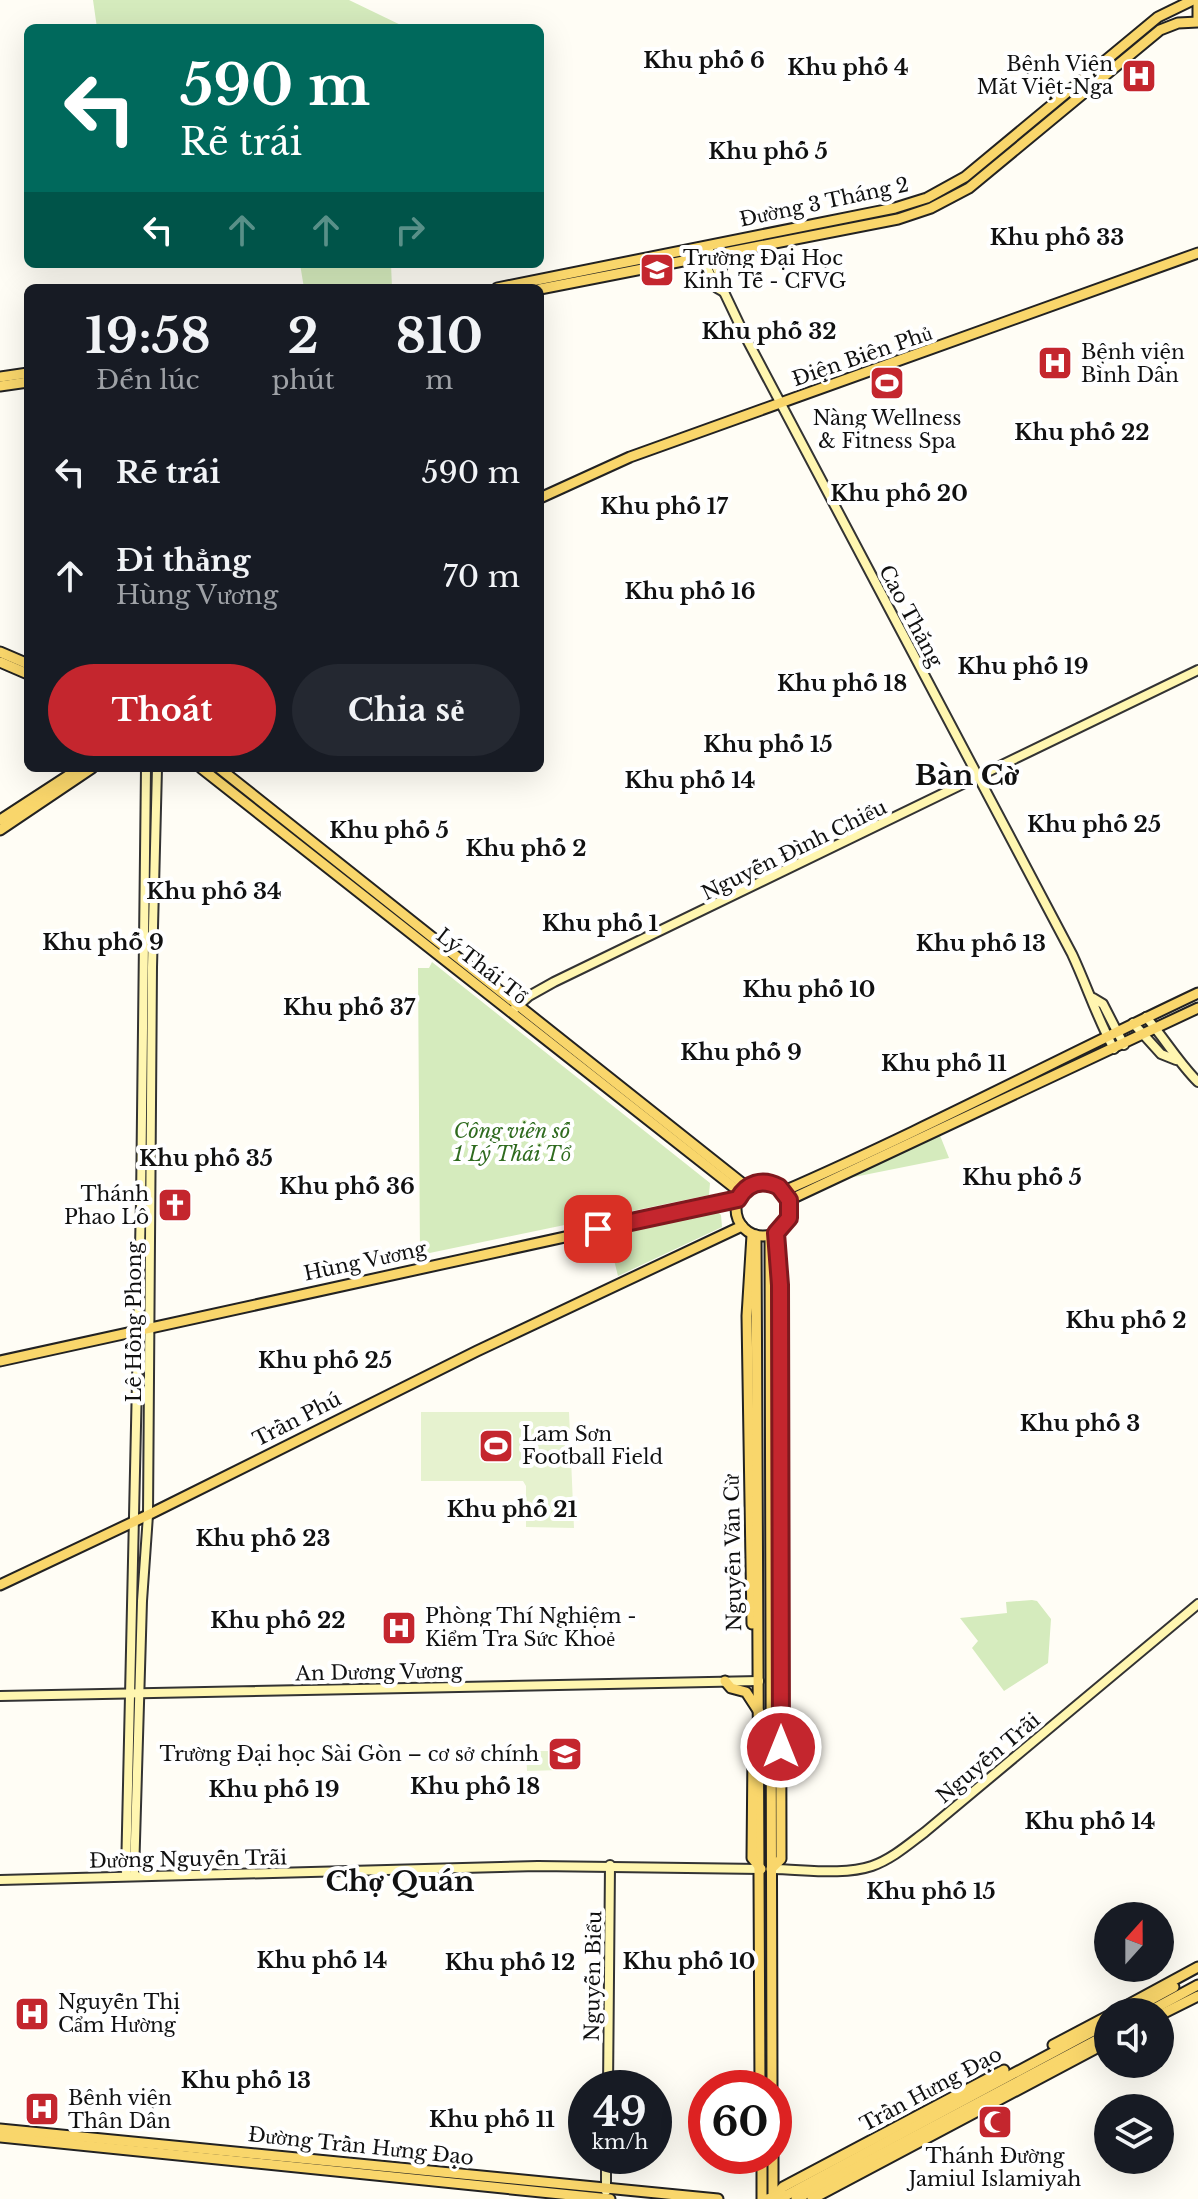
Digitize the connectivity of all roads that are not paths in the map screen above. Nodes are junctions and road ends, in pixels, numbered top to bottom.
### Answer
1 (1193, 0) edge
2 (1198, 3) edge
3 (1198, 21) edge
4 (702, 247) junction
5 (728, 253) junction
6 (1198, 253) edge
7 (705, 257) junction
8 (719, 274) junction
9 (517, 284) edge
10 (544, 288) edge
11 (724, 292) junction
12 (24, 374) edge
13 (0, 377) edge
14 (24, 383) edge
15 (0, 386) edge
16 (781, 404) junction
17 (544, 496) edge
18 (0, 652) edge
19 (0, 662) edge
20 (24, 662) edge
21 (1198, 670) edge
22 (24, 672) edge
23 (74, 772) edge
24 (86, 772) edge
25 (146, 772) edge
26 (157, 772) edge
27 (206, 772) edge
28 (224, 772) edge
29 (979, 777) junction
30 (0, 820) edge
31 (0, 830) edge
32 (1198, 993) edge
33 (1093, 998) junction
34 (1198, 1008) edge
35 (517, 1011) junction
36 (1146, 1017) junction
37 (1133, 1023) junction
38 (1156, 1029) junction
39 (1116, 1030) junction
40 (1106, 1035) junction
41 (1144, 1035) junction
42 (1124, 1045) junction
43 (1114, 1049) junction
44 (1177, 1060) junction
45 (1198, 1082) edge
46 (742, 1193) junction
47 (786, 1195) junction
48 (742, 1226) junction
49 (754, 1234) junction
50 (773, 1234) junction
51 (150, 1326) junction
52 (138, 1328) junction
53 (775, 1344) junction
54 (751, 1360) junction
55 (0, 1361) edge
56 (771, 1361) junction
57 (138, 1377) junction
58 (150, 1377) junction
59 (752, 1422) junction
60 (776, 1423) junction
61 (753, 1490) junction
62 (772, 1491) junction
63 (148, 1515) junction
64 (134, 1521) junction
65 (754, 1565) junction
66 (773, 1565) junction
67 (0, 1585) edge
68 (777, 1603) junction
69 (1198, 1604) edge
70 (725, 1681) junction
71 (756, 1681) junction
72 (777, 1681) junction
73 (129, 1693) junction
74 (139, 1693) junction
75 (0, 1696) edge
76 (756, 1709) junction
77 (610, 1865) junction
78 (766, 1869) junction
79 (130, 1875) junction
80 (0, 1880) edge
81 (1198, 1967) edge
82 (1198, 1974) edge
83 (1193, 1987) edge
84 (1147, 1998) edge
85 (1173, 1998) edge
86 (1174, 2003) edge
87 (760, 2037) junction
88 (772, 2038) junction
89 (1094, 2038) edge
90 (1094, 2039) edge
91 (608, 2070) edge
92 (760, 2070) edge
93 (772, 2070) edge
94 (1022, 2074) junction
95 (1005, 2083) junction
96 (0, 2129) edge
97 (914, 2132) junction
98 (0, 2137) edge
99 (107, 2143) junction
100 (838, 2163) junction
101 (606, 2174) edge
102 (765, 2174) edge
103 (771, 2174) edge
104 (832, 2184) junction
105 (796, 2196) edge
106 (606, 2197) edge
107 (718, 2199) edge
108 (769, 2199) edge
109 (812, 2199) edge

1 - 4 main road, Đường 3 Tháng 2
2 - 3 main road
3 - 5 main road, Đường 3 Tháng 2
4 - 7 main road, Cao Thắng
4 - 9 main road, Đường 3 Tháng 2
5 - 7 main road, Đường 3 Tháng 2
5 - 8 main road
6 - 16 main road, Điện Biên Phủ
7 - 8 main road, Cao Thắng
7 - 10 main road, Đường 3 Tháng 2
7 - 11 main road, Cao Thắng
8 - 11 main road, Cao Thắng
11 - 16 main road, Cao Thắng
12 - 13 main road
14 - 15 main road
16 - 17 main road, Điện Biên Phủ
16 - 29 main road, Cao Thắng
18 - 20 main road
19 - 22 main road
21 - 29 main road, Nguyễn Đình Chiểu
23 - 30 main road
24 - 31 main road
25 - 52 main road, Lê Hồng Phong
26 - 51 main road, Lê Hồng Phong
27 - 35 main road, Lý Thái Tổ
28 - 35 main road, Lý Thái Tổ
29 - 33 main road, Cao Thắng
29 - 35 main road, Nguyễn Đình Chiểu
32 - 36 main road
33 - 39 main road, Cao Thắng
33 - 40 main road, Cao Thắng
34 - 38 main road
35 - 46 main road, Lý Thái Tổ
36 - 37 main road
36 - 38 main road
37 - 39 main road
37 - 41 main road
38 - 41 main road
38 - 44 main road
39 - 40 main road
39 - 42 main road, Cao Thắng
40 - 43 main road, Cao Thắng
40 - 47 main road
41 - 42 main road
41 - 44 main road
42 - 43 main road
43 - 47 main road
44 - 45 main road
46 - 47 main road
46 - 48 main road
46 - 51 main road, Hùng Vương
47 - 50 main road
48 - 49 main road
48 - 63 main road, Trần Phú
49 - 50 main road
49 - 54 main road, Nguyễn Văn Cừ
50 - 53 main road, Nguyễn Văn Cừ
51 - 52 main road, Hùng Vương
51 - 58 main road, Lê Hồng Phong
52 - 55 main road, Hùng Vương
52 - 57 main road, Lê Hồng Phong
53 - 56 main road, Nguyễn Văn Cừ
53 - 60 main road, Nguyễn Văn Cừ
54 - 56 main road
54 - 59 main road, Nguyễn Văn Cừ
56 - 60 main road, Nguyễn Văn Cừ
57 - 58 main road
57 - 64 main road, Lê Hồng Phong
58 - 63 main road, Lê Hồng Phong
59 - 60 main road
59 - 61 main road, Nguyễn Văn Cừ
60 - 62 main road, Nguyễn Văn Cừ
60 - 68 main road, Nguyễn Văn Cừ
61 - 62 main road
61 - 65 main road, Nguyễn Văn Cừ
62 - 66 main road, Nguyễn Văn Cừ
63 - 64 main road, Trần Phú
63 - 74 main road, Lê Hồng Phong
64 - 67 main road, Trần Phú
64 - 73 main road, Lê Hồng Phong
65 - 66 main road
65 - 71 main road, Nguyễn Văn Cừ
66 - 68 main road, Nguyễn Văn Cừ
68 - 72 main road, Nguyễn Văn Cừ
69 - 78 main road, Nguyễn Trãi
70 - 71 main road, An Dương Vương
70 - 74 main road, An Dương Vương
70 - 76 main road
71 - 72 main road
71 - 76 main road, Nguyễn Văn Cừ
72 - 78 main road, Nguyễn Văn Cừ
73 - 74 main road, An Dương Vương
73 - 75 main road, An Dương Vương
73 - 79 main road, Lê Hồng Phong
74 - 79 main road, Lê Hồng Phong
76 - 78 main road, Nguyễn Văn Cừ
77 - 78 main road, Đường Nguyễn Trãi
77 - 79 main road, Đường Nguyễn Trãi
77 - 91 main road, Nguyễn Biểu
78 - 87 main road, Nguyễn Văn Cừ
78 - 88 main road, Nguyễn Văn Cừ
79 - 80 main road, Đường Nguyễn Trãi
81 - 83 main road
82 - 83 main road
83 - 84 main road
83 - 85 main road
83 - 86 main road
87 - 88 main road
87 - 92 main road, Nguyễn Văn Cừ
88 - 93 main road, Nguyễn Văn Cừ
89 - 94 main road, Trần Hưng Đạo
90 - 94 main road, Trần Hưng Đạo
94 - 95 main road, Trần Hưng Đạo
94 - 95 main road, Trần Hưng Đạo
95 - 97 main road, Trần Hưng Đạo
95 - 97 main road, Trần Hưng Đạo
96 - 99 main road, Đường Trần Hưng Đạo
97 - 100 main road, Trần Hưng Đạo
97 - 104 main road, Trần Hưng Đạo
98 - 99 main road, Đường Trần Hưng Đạo
99 - 106 main road, Đường Trần Hưng Đạo
100 - 105 main road, Trần Hưng Đạo
100 - 108 main road, Trần Hưng Đạo
101 - 106 main road
102 - 108 main road
103 - 108 main road
104 - 105 main road, Trần Hưng Đạo
104 - 109 main road, Trần Hưng Đạo
105 - 108 main road, Trần Hưng Đạo
106 - 107 main road, Đường Trần Hưng Đạo

